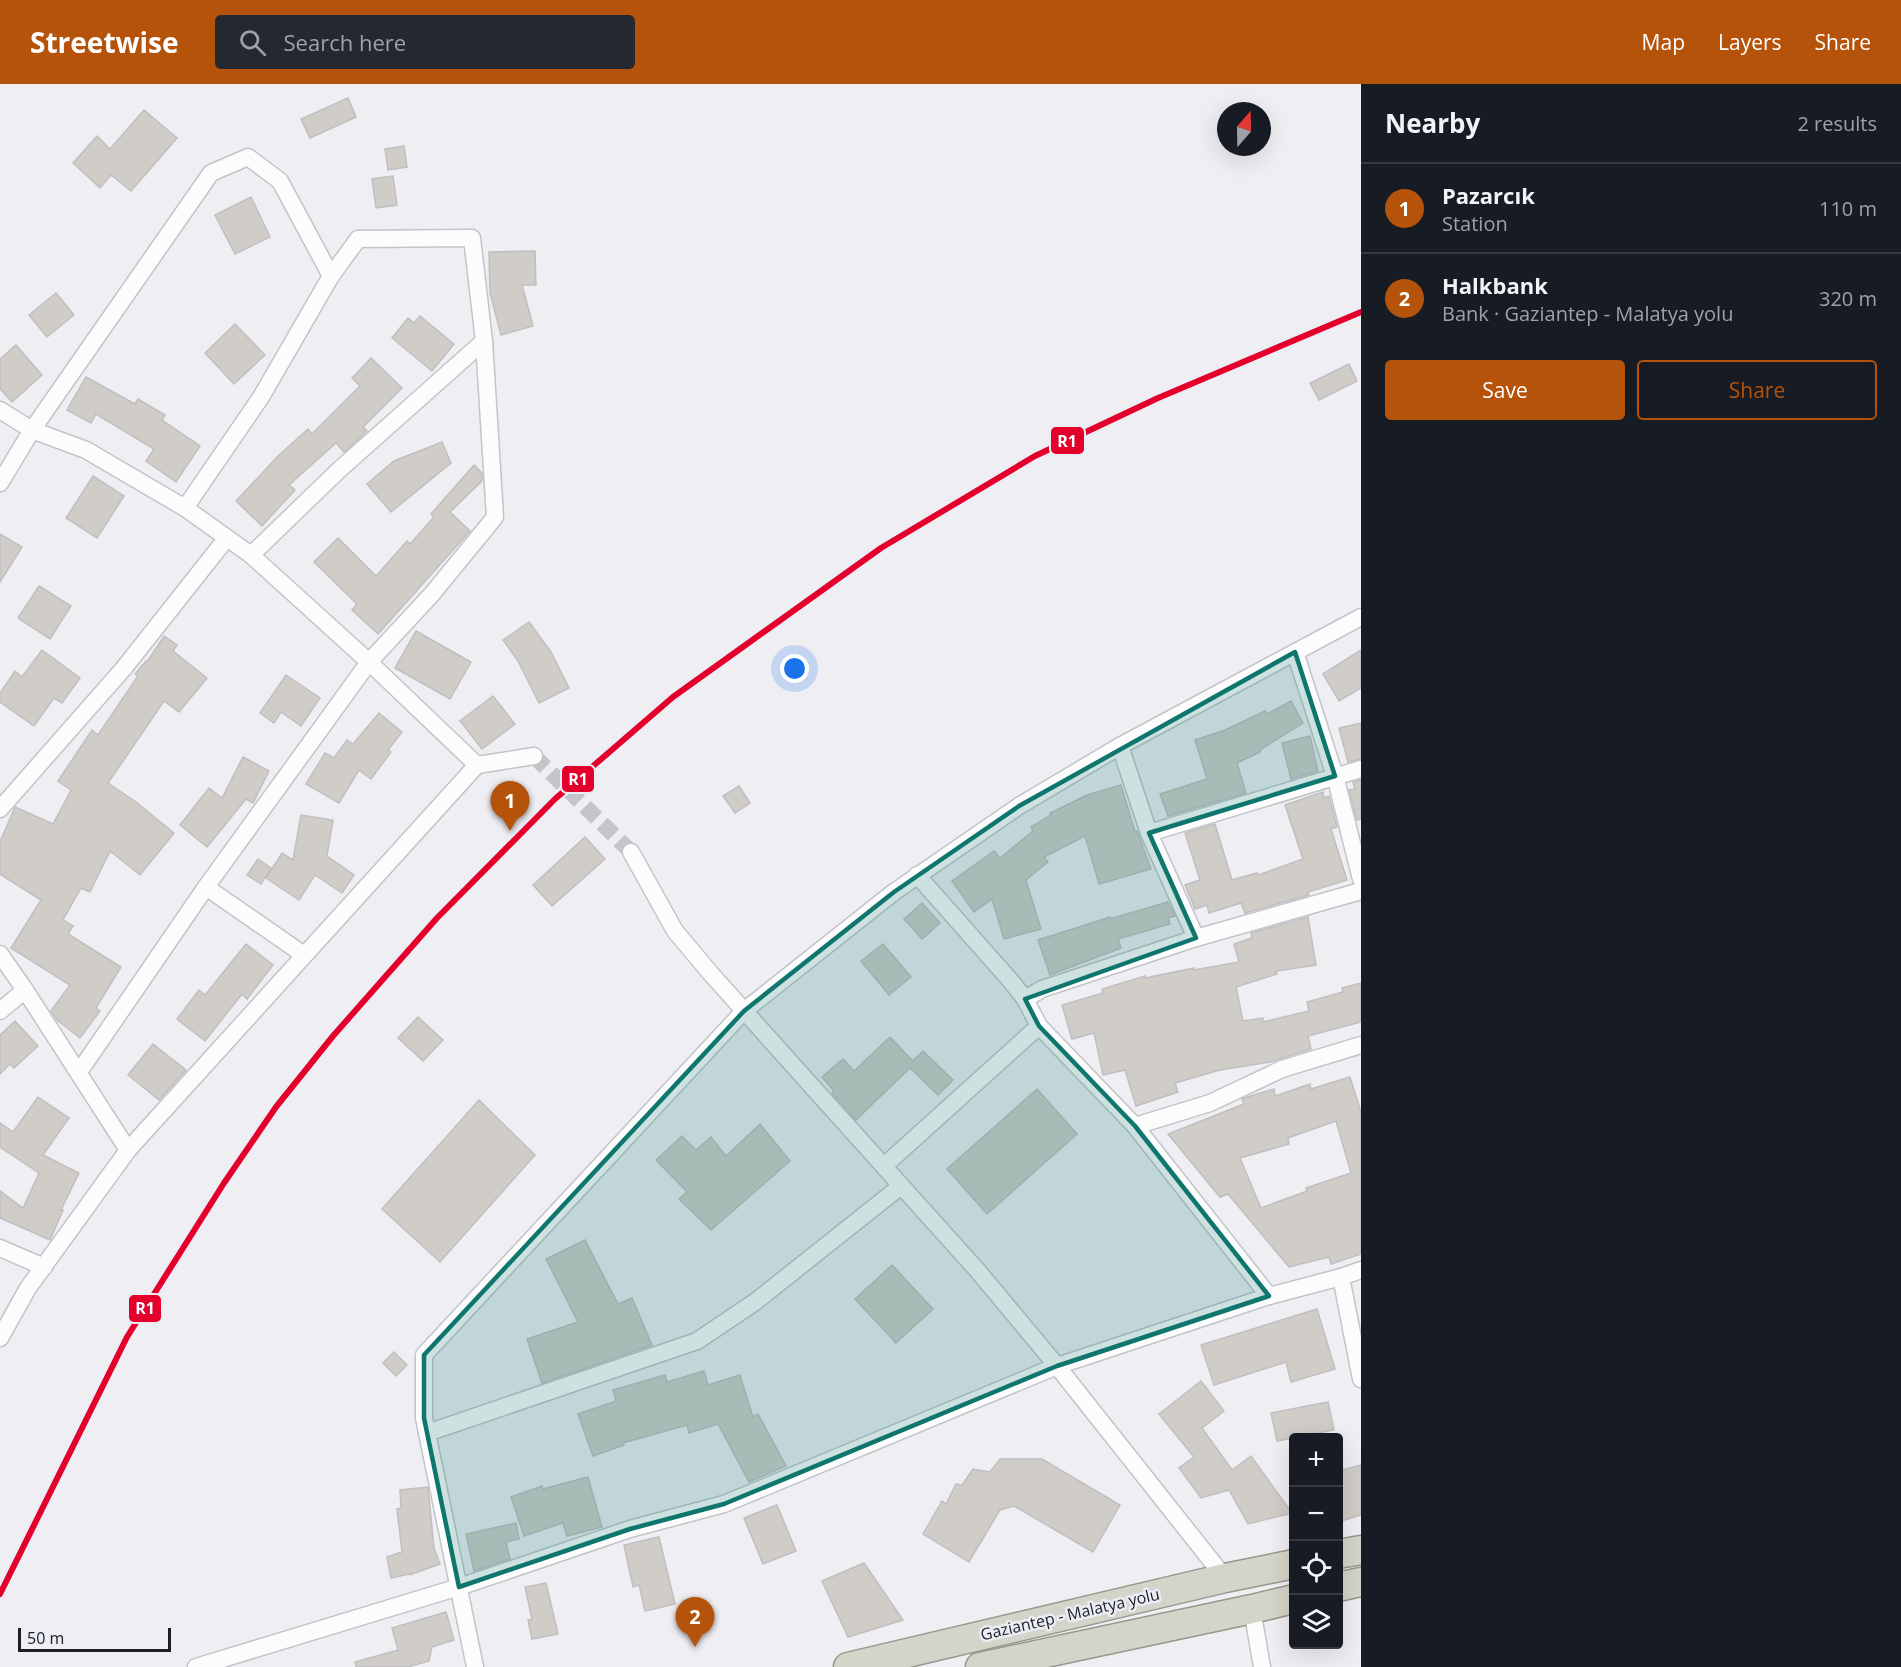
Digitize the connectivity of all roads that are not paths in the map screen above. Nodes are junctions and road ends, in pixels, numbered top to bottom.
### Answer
1 (331, 276) junction
2 (484, 341) junction
3 (0, 410) edge
4 (32, 430) junction
5 (0, 483) edge
6 (185, 508) junction
7 (226, 538) junction
8 (250, 555) junction
9 (1361, 616) edge
10 (1295, 652) junction
11 (369, 662) junction
12 (1119, 746) junction
13 (534, 756) dead end
14 (477, 765) junction
15 (1361, 769) edge
16 (1335, 776) junction
17 (0, 809) edge
18 (1149, 833) junction
19 (632, 852) tunnel mouth
20 (917, 875) junction
21 (1361, 879) edge
22 (206, 887) junction
23 (1361, 891) edge
24 (1196, 938) junction
25 (0, 954) edge
26 (304, 955) junction
27 (25, 990) junction
28 (1025, 999) junction
29 (0, 1011) edge
30 (744, 1011) junction
31 (1040, 1026) junction
32 (1361, 1045) edge
33 (78, 1072) junction
34 (1135, 1126) junction
35 (128, 1150) junction
36 (884, 1166) junction
37 (901, 1186) junction
38 (0, 1248) edge
39 (44, 1266) junction
40 (1361, 1270) edge
41 (1341, 1277) junction
42 (1269, 1296) junction
43 (0, 1338) edge
44 (1057, 1366) junction
45 (1361, 1379) edge
46 (427, 1433) junction
47 (1361, 1550) edge
48 (1343, 1553) edge
49 (1289, 1565) edge
50 (1225, 1578) junction
51 (1361, 1582) edge
52 (1343, 1586) edge
53 (459, 1587) junction
54 (1289, 1600) edge
55 (1252, 1609) junction
56 (196, 1667) edge
57 (475, 1667) edge
58 (848, 1667) edge
59 (980, 1667) edge
60 (1262, 1667) edge

1 - 2 street
1 - 4 street
1 - 6 street
2 - 8 street
2 - 11 street
3 - 4 street
4 - 5 street
4 - 6 street
6 - 7 street
7 - 8 street
7 - 17 street
8 - 11 street
9 - 10 street
10 - 12 street
10 - 16 street
11 - 14 street
11 - 22 street
12 - 18 street
12 - 20 street
13 - 14 street
14 - 26 street
15 - 16 street
16 - 18 street
16 - 21 street
18 - 24 street
19 - 30 street
20 - 28 street
20 - 30 street
22 - 26 street
22 - 33 street
23 - 24 street
24 - 28 street
25 - 27 street
26 - 35 street
27 - 29 street
27 - 33 street
28 - 31 street
30 - 36 street
30 - 46 street
31 - 34 street
31 - 36 street
32 - 34 street
33 - 35 street
34 - 42 street
35 - 39 street
36 - 37 street
37 - 44 street
37 - 46 street
38 - 39 street
39 - 43 street
40 - 41 street
41 - 42 street
41 - 45 street
42 - 44 street
44 - 50 street
44 - 53 street
46 - 53 street
47 - 48 highway
49 - 50 highway, Gaziantep - Malatya yolu
50 - 58 highway, Gaziantep - Malatya yolu
51 - 52 highway
53 - 56 street
53 - 57 street
54 - 55 highway, Gaziantep - Malatya yolu
55 - 59 highway, Gaziantep - Malatya yolu
55 - 60 street

